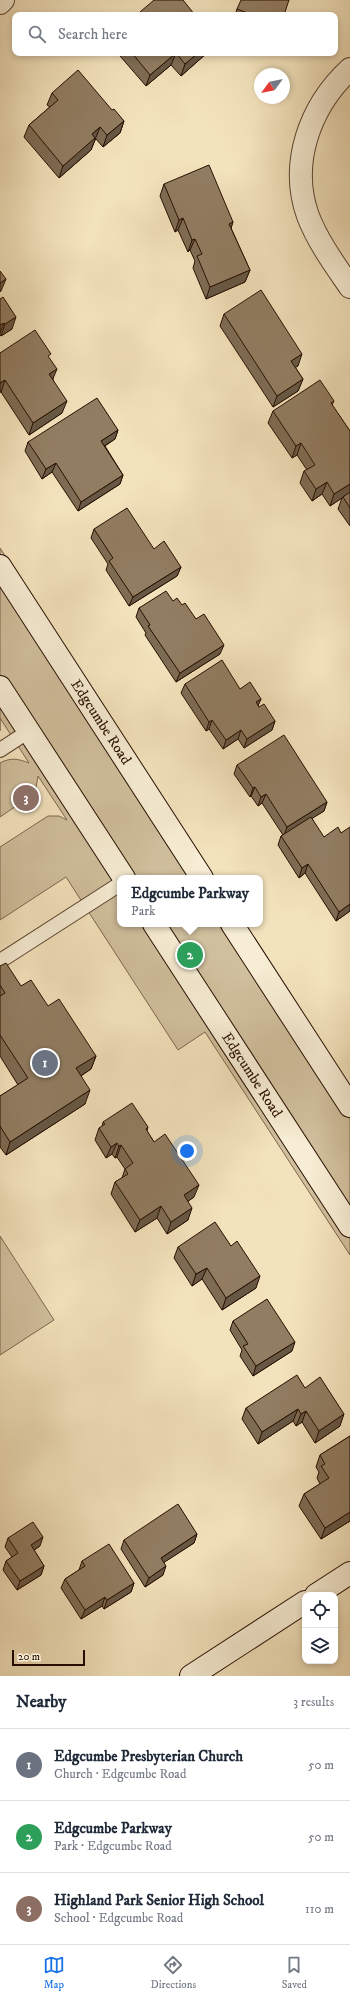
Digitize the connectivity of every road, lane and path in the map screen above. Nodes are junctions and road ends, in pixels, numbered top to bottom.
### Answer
1 (3, 0) edge
2 (0, 3) edge
3 (350, 70) edge
4 (350, 287) edge
5 (0, 566) edge
6 (0, 687) edge
7 (29, 731) junction
8 (0, 750) edge
9 (122, 875) edge
10 (200, 875) edge
11 (117, 886) edge
12 (156, 927) edge
13 (234, 927) edge
14 (0, 961) edge
15 (350, 1106) edge
16 (350, 1226) edge
17 (350, 1573) edge
18 (321, 1592) edge
19 (302, 1604) edge
20 (191, 1676) edge

1 - 2 street
3 - 4 street
5 - 10 street, Edgcumbe Road
6 - 7 street
7 - 8 lane
7 - 9 street
11 - 14 lane
12 - 16 street, Edgcumbe Road
13 - 15 street
17 - 18 street
19 - 20 street

